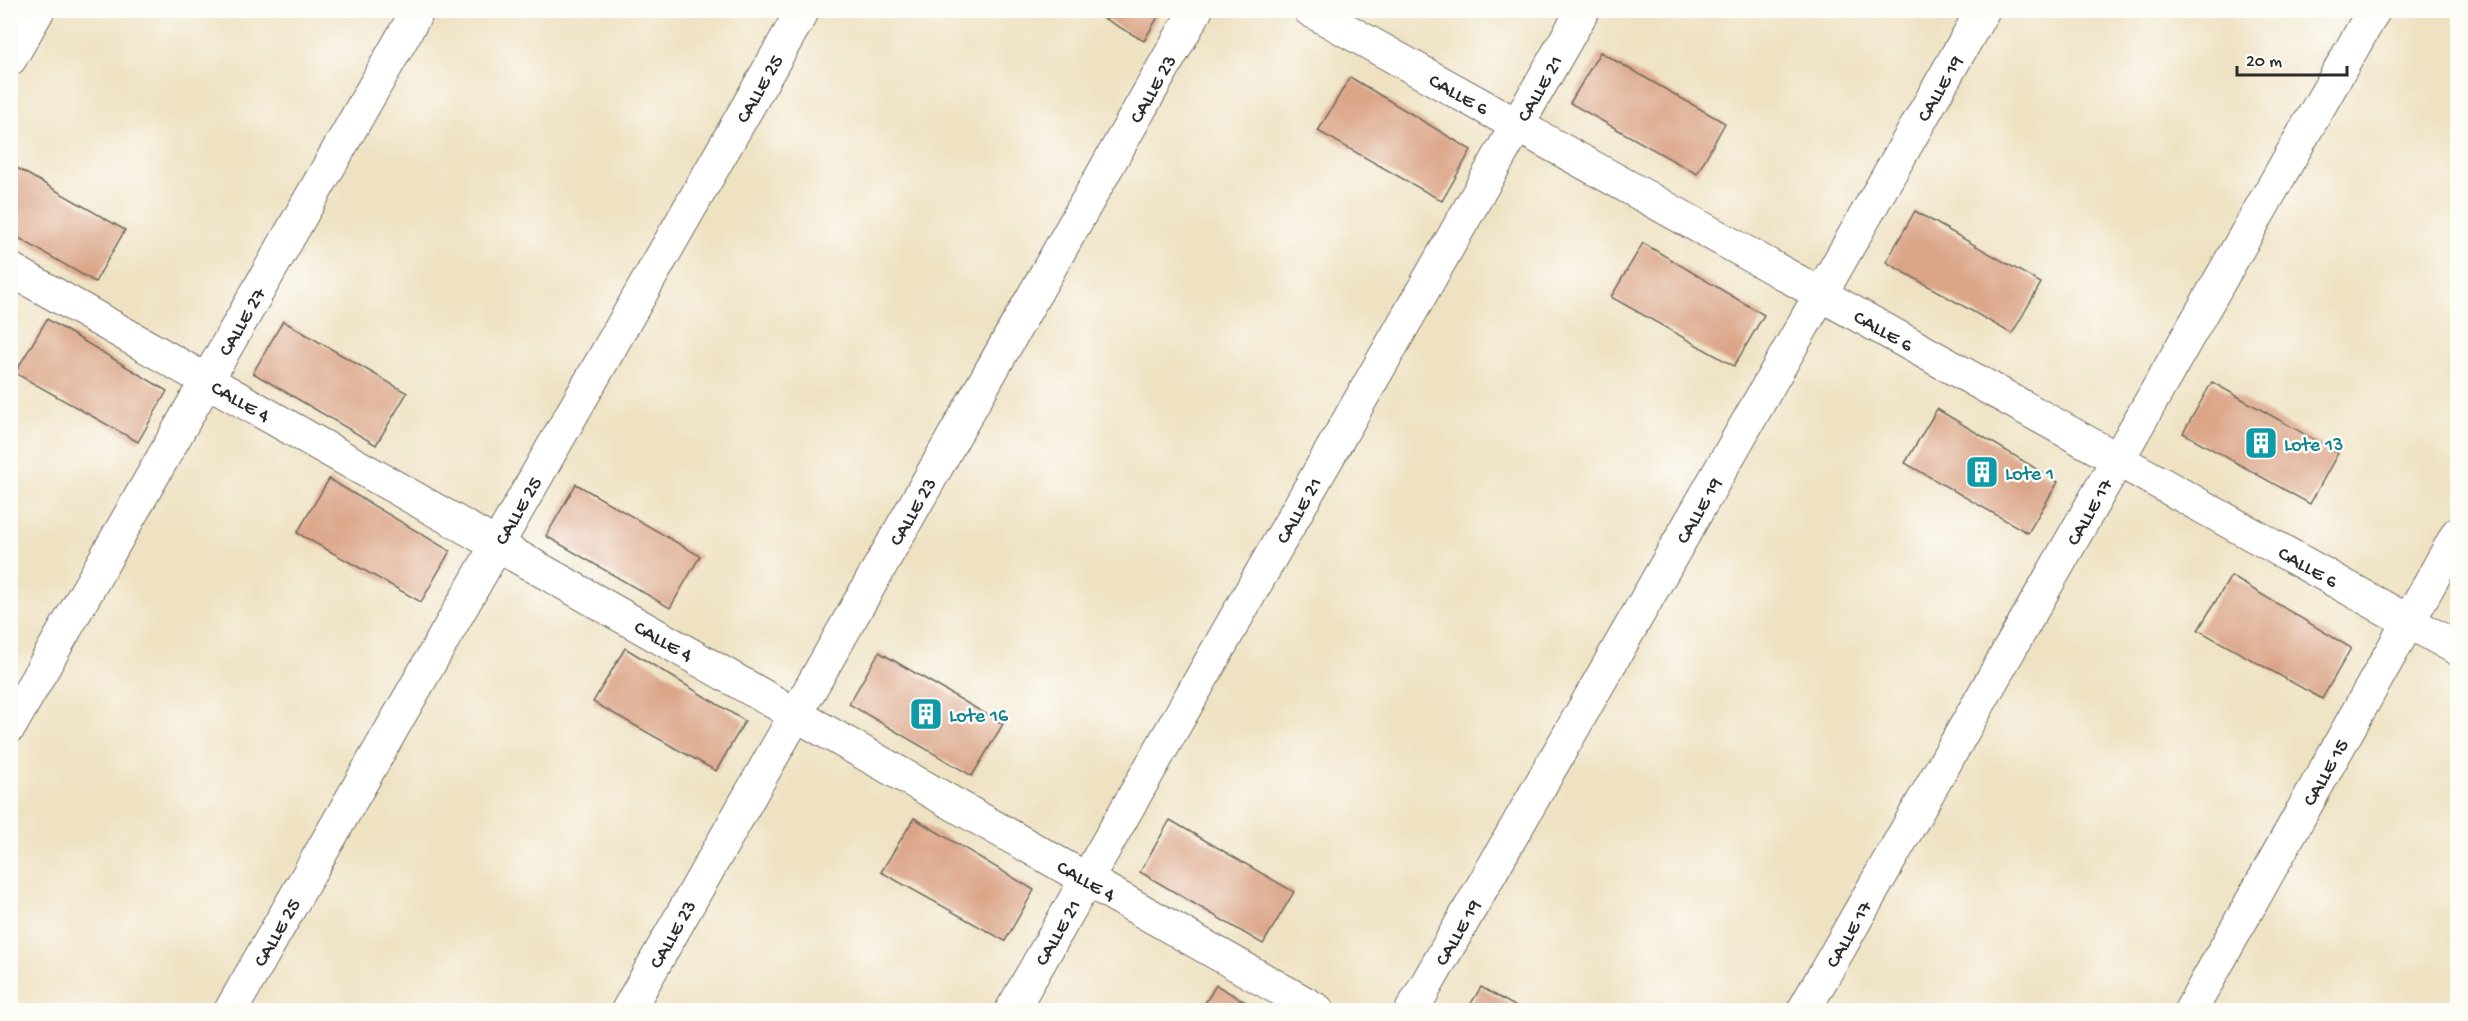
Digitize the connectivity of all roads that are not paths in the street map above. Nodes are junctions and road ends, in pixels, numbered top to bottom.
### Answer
1 (38, 10) edge
2 (417, 10) edge
3 (803, 10) edge
4 (1196, 10) edge
5 (1310, 10) edge
6 (1583, 10) edge
7 (1983, 10) edge
8 (2374, 10) edge
9 (10, 59) edge
10 (1518, 126) junction
11 (10, 270) edge
12 (1821, 295) junction
13 (207, 381) junction
14 (2118, 460) junction
15 (2457, 533) edge
16 (497, 546) junction
17 (2408, 622) junction
18 (2457, 649) edge
19 (796, 715) junction
20 (10, 726) edge
21 (1087, 880) junction
22 (231, 1011) edge
23 (628, 1011) edge
24 (1012, 1011) edge
25 (1317, 1011) edge
26 (1412, 1011) edge
27 (1804, 1011) edge
28 (2191, 1011) edge

1 - 9 street
2 - 13 street, CALLE 27
3 - 16 street, CALLE 25
4 - 19 street, CALLE 23
5 - 10 street, CALLE 6
6 - 10 street, CALLE 21
7 - 12 street, CALLE 19
8 - 14 street, CALLE 17
10 - 12 street, CALLE 6
10 - 21 street, CALLE 21
11 - 13 street, CALLE 4
12 - 14 street, CALLE 6
12 - 26 street, CALLE 19
13 - 16 street, CALLE 4
13 - 20 street, CALLE 27
14 - 17 street, CALLE 6
14 - 27 street, CALLE 17
15 - 17 street, CALLE 15
16 - 19 street, CALLE 4
16 - 22 street, CALLE 25
17 - 18 street, CALLE 6
17 - 28 street, CALLE 15
19 - 21 street, CALLE 4
19 - 23 street, CALLE 23
21 - 24 street, CALLE 21
21 - 25 street, CALLE 4

